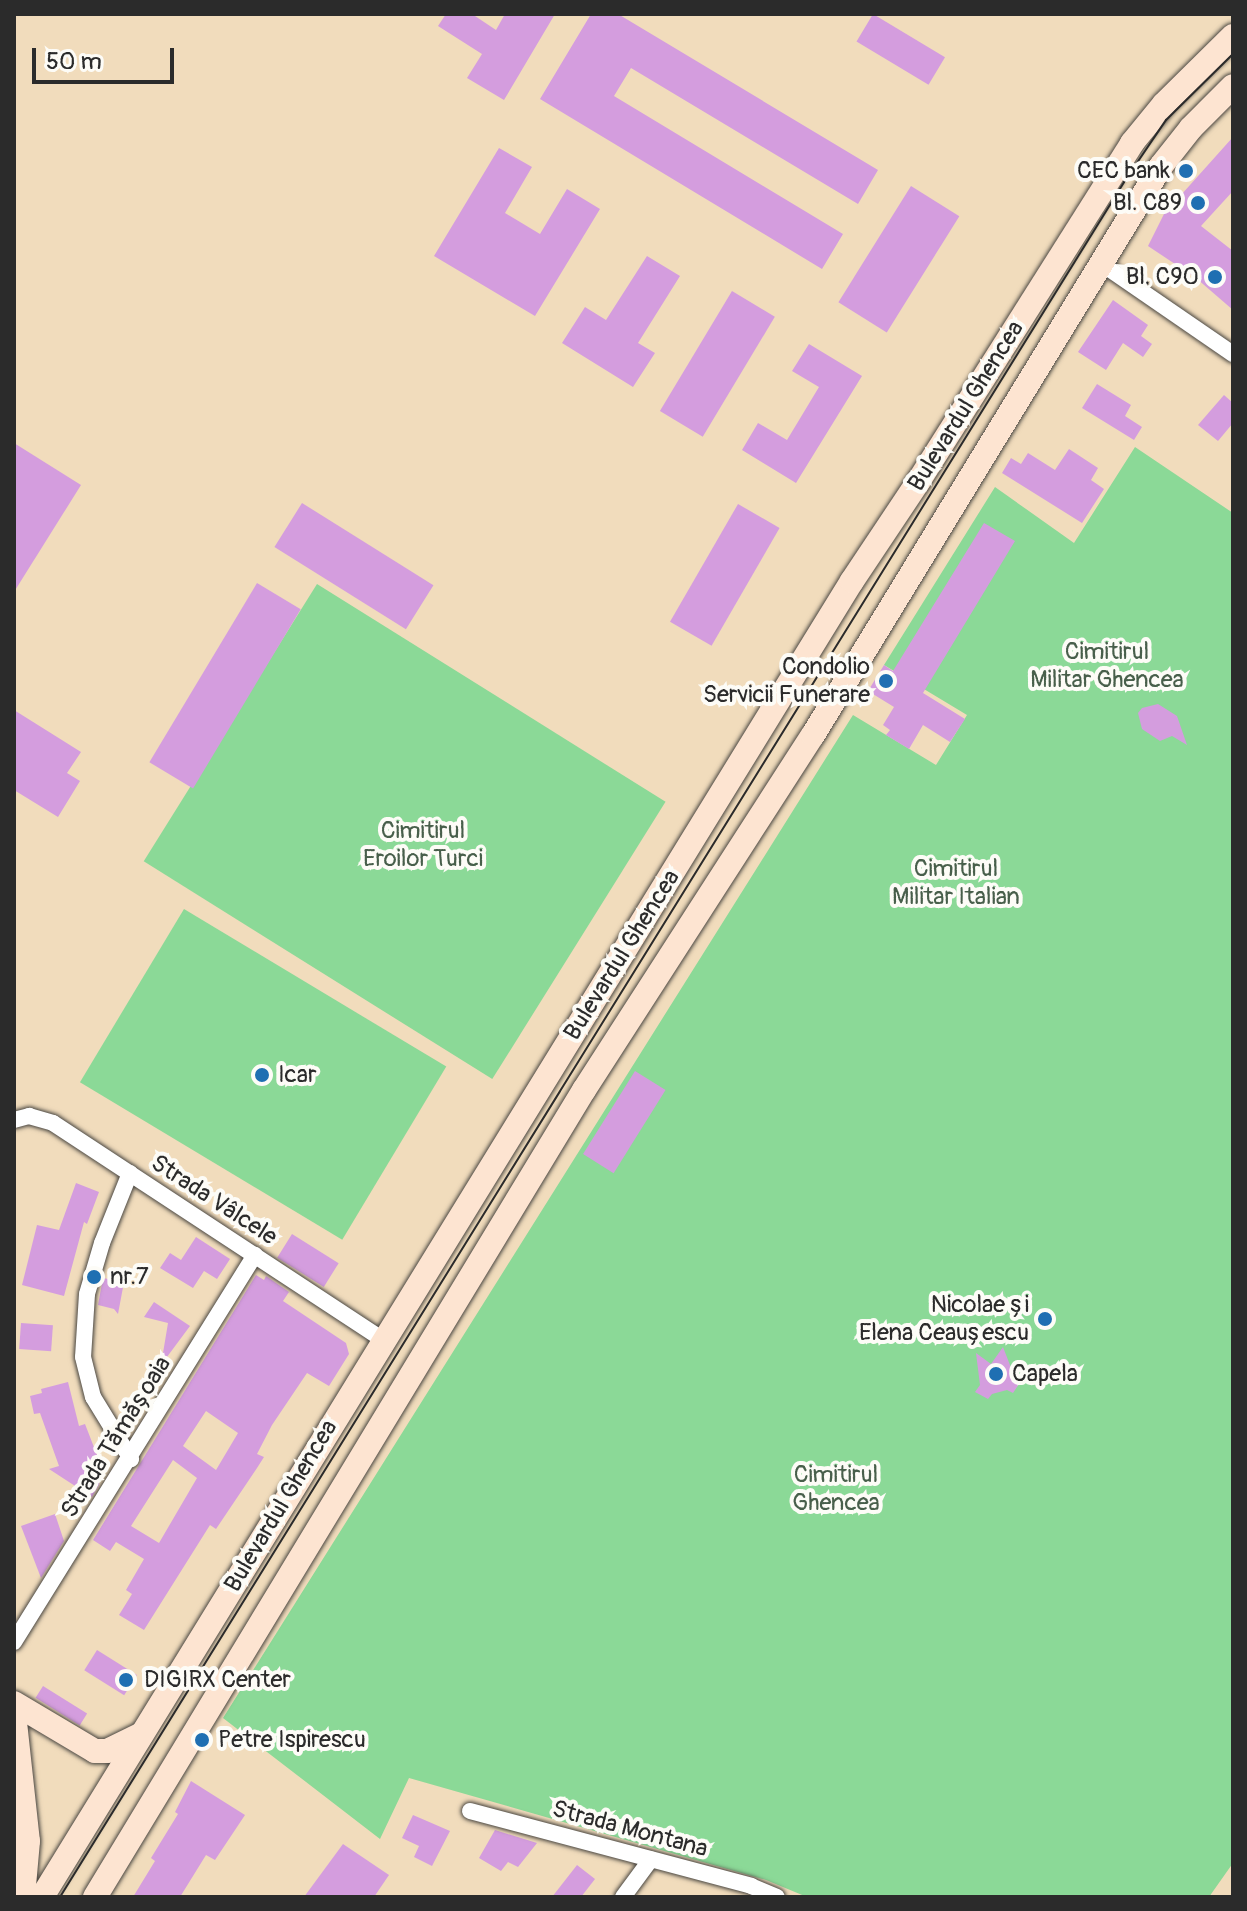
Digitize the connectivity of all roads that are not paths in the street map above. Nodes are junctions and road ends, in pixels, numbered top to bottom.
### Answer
1 (1233, 36) edge
2 (1233, 86) edge
3 (1157, 112) junction
4 (1183, 136) junction
5 (1102, 264) junction
6 (1233, 354) edge
7 (876, 547) junction
8 (913, 569) junction
9 (540, 1088) junction
10 (574, 1108) junction
11 (14, 1120) edge
12 (130, 1173) junction
13 (255, 1255) junction
14 (383, 1340) junction
15 (131, 1459) junction
16 (14, 1642) edge
17 (14, 1703) edge
18 (14, 1713) edge
19 (142, 1734) junction
20 (470, 1811) dead end
21 (651, 1859) junction
22 (23, 1897) edge
23 (42, 1897) edge
24 (95, 1897) edge
25 (623, 1897) edge
26 (777, 1897) edge

1 - 3 main road, Bulevardul Ghencea
2 - 4 main road, Bulevardul Ghencea
3 - 4 main road
3 - 7 main road, Bulevardul Ghencea
4 - 5 main road, Bulevardul Ghencea
5 - 6 street
5 - 8 main road, Bulevardul Ghencea
7 - 8 main road
7 - 9 main road, Bulevardul Ghencea
8 - 10 main road, Bulevardul Ghencea
9 - 10 main road
9 - 14 main road, Bulevardul Ghencea
10 - 24 main road, Bulevardul Ghencea
11 - 12 street, Strada Vâlcele
12 - 13 street, Strada Vâlcele
12 - 15 street
13 - 14 street, Strada Vâlcele
13 - 15 street, Strada Tămășoaia
14 - 19 main road, Bulevardul Ghencea
15 - 16 street, Strada Tămășoaia
17 - 19 main road
18 - 22 main road
19 - 23 main road, Bulevardul Ghencea
20 - 21 street, Strada Montana
21 - 25 street
21 - 26 street, Strada Montana

